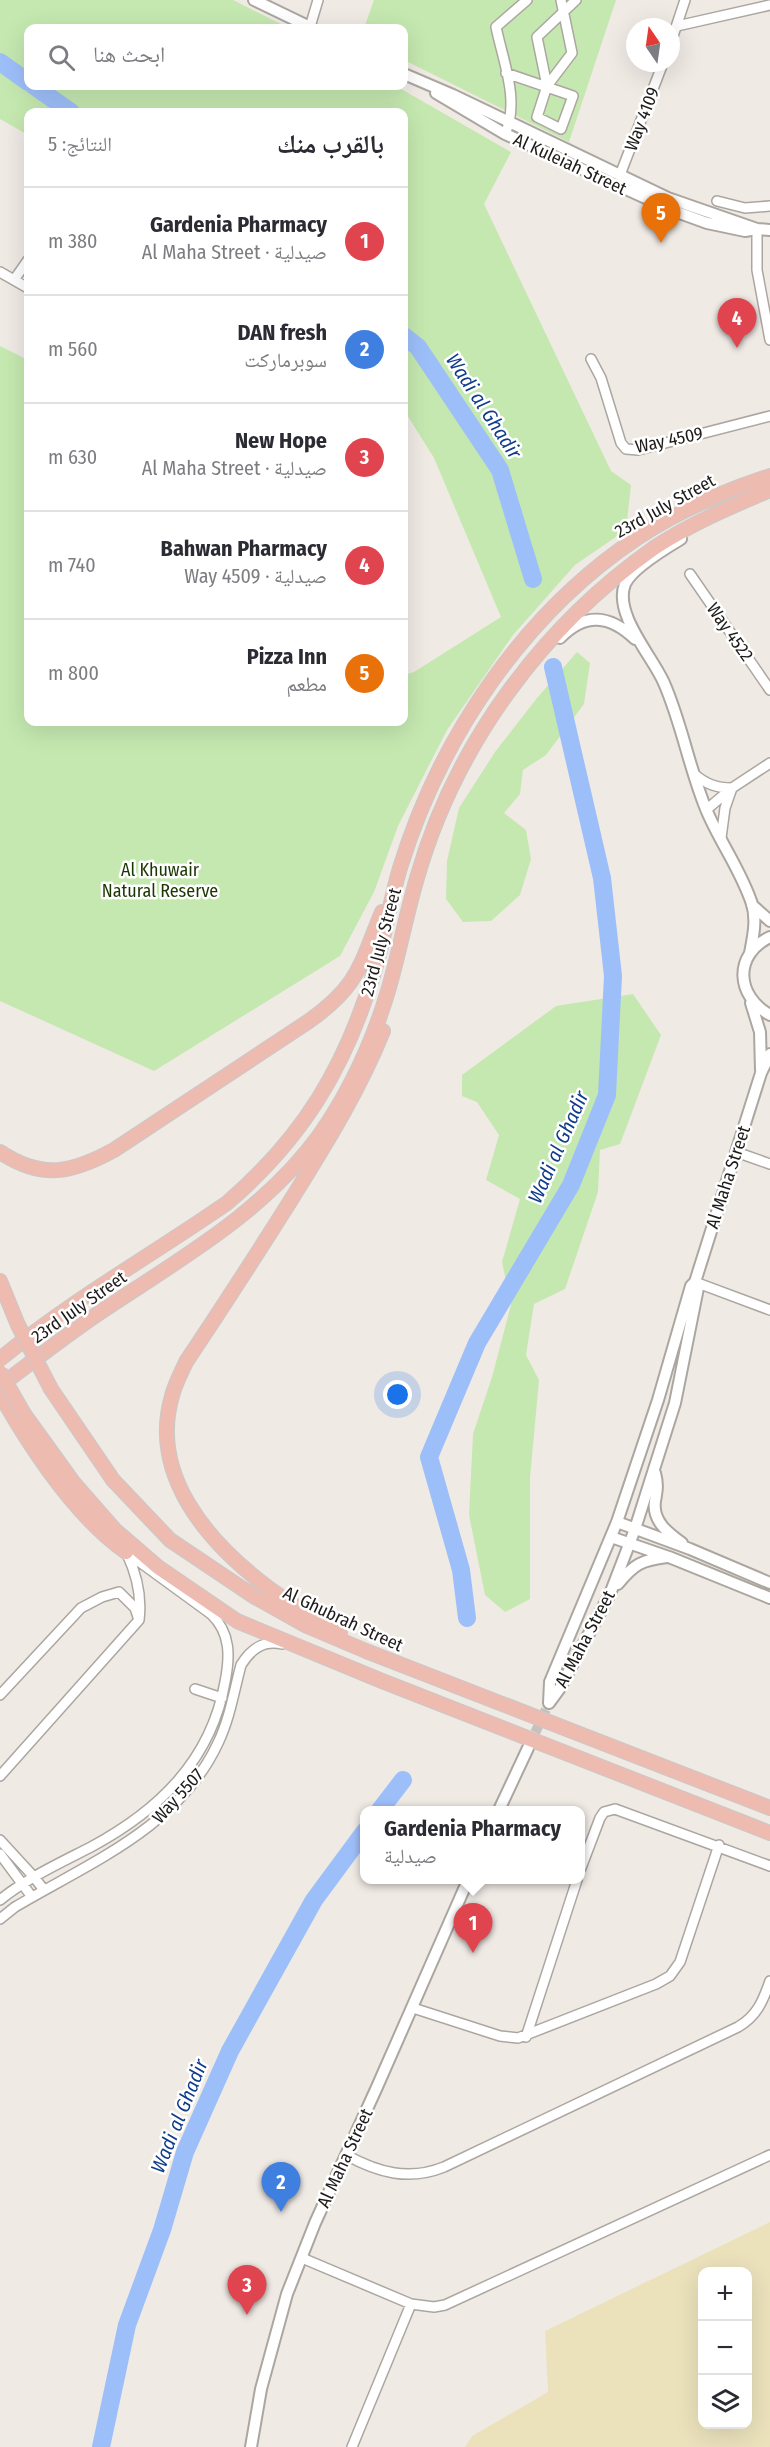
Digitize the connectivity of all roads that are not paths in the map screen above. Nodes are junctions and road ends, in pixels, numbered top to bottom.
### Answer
1 (254, 0) edge
2 (318, 0) edge
3 (527, 0) edge
4 (561, 0) edge
5 (576, 0) edge
6 (685, 0) edge
7 (770, 5) edge
8 (563, 14) junction
9 (679, 18) edge
10 (303, 24) edge
11 (312, 24) edge
12 (680, 25) edge
13 (660, 72) edge
14 (506, 73) junction
15 (408, 76) edge
16 (425, 85) junction
17 (547, 86) junction
18 (510, 123) junction
19 (505, 134) junction
20 (620, 175) junction
21 (717, 201) dead end
22 (770, 206) edge
23 (758, 229) junction
24 (770, 230) edge
25 (24, 266) edge
26 (0, 272) edge
27 (14, 280) junction
28 (24, 286) edge
29 (770, 340) edge
30 (591, 359) dead end
31 (770, 416) edge
32 (770, 476) edge
33 (770, 490) edge
34 (736, 505) junction
35 (690, 574) dead end
36 (643, 648) junction
37 (770, 690) edge
38 (507, 694) junction
39 (770, 763) edge
40 (694, 774) junction
41 (732, 788) junction
42 (706, 810) junction
43 (721, 838) junction
44 (400, 868) junction
45 (752, 905) junction
46 (770, 921) edge
47 (770, 937) edge
48 (750, 953) junction
49 (389, 988) junction
50 (750, 999) junction
51 (770, 1015) edge
52 (770, 1054) edge
53 (761, 1073) junction
54 (0, 1152) edge
55 (736, 1152) junction
56 (770, 1164) edge
57 (0, 1281) edge
58 (695, 1282) junction
59 (770, 1310) edge
60 (0, 1359) edge
61 (0, 1372) edge
62 (0, 1386) edge
63 (0, 1394) edge
64 (20, 1417) junction
65 (654, 1472) junction
66 (617, 1522) junction
67 (635, 1529) junction
68 (611, 1537) junction
69 (630, 1543) junction
70 (690, 1549) junction
71 (126, 1552) junction
72 (669, 1557) junction
73 (770, 1583) edge
74 (610, 1594) junction
75 (770, 1598) edge
76 (139, 1620) junction
77 (301, 1649) junction
78 (366, 1652) junction
79 (195, 1689) dead end
80 (0, 1695) edge
81 (222, 1698) junction
82 (528, 1748) tunnel mouth
83 (0, 1776) edge
84 (501, 1806) edge
85 (770, 1808) edge
86 (767, 1833) edge
87 (0, 1840) edge
88 (719, 1845) junction
89 (0, 1854) edge
90 (585, 1857) edge
91 (770, 1866) edge
92 (34, 1877) junction
93 (23, 1883) junction
94 (466, 1884) edge
95 (576, 1884) edge
96 (44, 1890) junction
97 (32, 1897) junction
98 (0, 1900) edge
99 (0, 1919) edge
100 (770, 1981) edge
101 (413, 2008) junction
102 (526, 2037) junction
103 (770, 2155) edge
104 (346, 2156) junction
105 (302, 2258) junction
106 (411, 2304) junction
107 (251, 2447) edge
108 (352, 2447) edge

1 - 10 street
2 - 11 street
3 - 14 street
4 - 8 street
5 - 8 street
6 - 9 street
7 - 12 street
8 - 17 street
8 - 17 street
13 - 20 street, Way 4109
14 - 17 street
14 - 18 street
15 - 16 street, Al Kuleiah Street
16 - 18 street, Al Kuleiah Street
16 - 19 street, Al Kuleiah Street
17 - 17 street
18 - 19 street
18 - 20 street, Al Kuleiah Street
19 - 23 street, Al Kuleiah Street
20 - 23 street, Al Kuleiah Street
21 - 22 street
23 - 24 street, Al Kuleiah Street
23 - 29 street
25 - 27 street
26 - 27 street
27 - 28 street
30 - 31 street, Way 4509
32 - 44 main road, 23rd July Street
33 - 34 main road, 23rd July Street
34 - 36 street
34 - 38 main road, 23rd July Street
35 - 37 street, Way 4522
36 - 38 street
36 - 40 street
38 - 49 main road, 23rd July Street
39 - 41 street
40 - 41 street
40 - 42 street
41 - 42 street
41 - 43 street
42 - 43 street
43 - 45 street
44 - 54 main road
44 - 60 main road, 23rd July Street
45 - 46 street
45 - 48 street, Al Maha Street
47 - 48 street
48 - 50 street, Al Maha Street
49 - 62 main road, 23rd July Street
49 - 78 main road
50 - 51 street
50 - 53 street, Al Maha Street
52 - 53 street, Al Maha Street
53 - 55 street, Al Maha Street
55 - 56 street
55 - 58 street, Al Maha Street
57 - 78 main road, Al Ghubrah Street, bridge
58 - 59 street
58 - 65 street, Al Maha Street
58 - 66 street, Al Maha Street
61 - 64 main road, bridge
63 - 64 main road
64 - 71 main road
64 - 77 main road
65 - 67 street, Al Maha Street
65 - 70 street
66 - 67 street
66 - 68 street, Al Maha Street
67 - 69 street, Al Maha Street
67 - 70 street
68 - 69 street
68 - 74 street, Al Maha Street
69 - 72 street
69 - 74 street, Al Maha Street
70 - 73 street
71 - 76 street
71 - 81 street, Way 5507
72 - 74 street
72 - 75 street
76 - 80 street
76 - 83 street
77 - 86 main road
77 - 96 street, Way 5507
78 - 85 main road, Al Ghubrah Street
79 - 81 street
81 - 92 street, Way 5507
82 - 84 street
87 - 92 street
88 - 90 street
88 - 91 street
88 - 102 street
89 - 93 street
92 - 93 street, Way 5507
92 - 96 street
93 - 97 street
93 - 98 street, Way 5507
94 - 101 street, Al Maha Street
95 - 102 street
96 - 97 street, Way 5507
97 - 99 street, Way 5507
100 - 104 street
101 - 102 street
101 - 104 street, Al Maha Street
103 - 106 street
104 - 105 street, Al Maha Street
105 - 106 street
105 - 107 street, Al Maha Street
106 - 108 street

